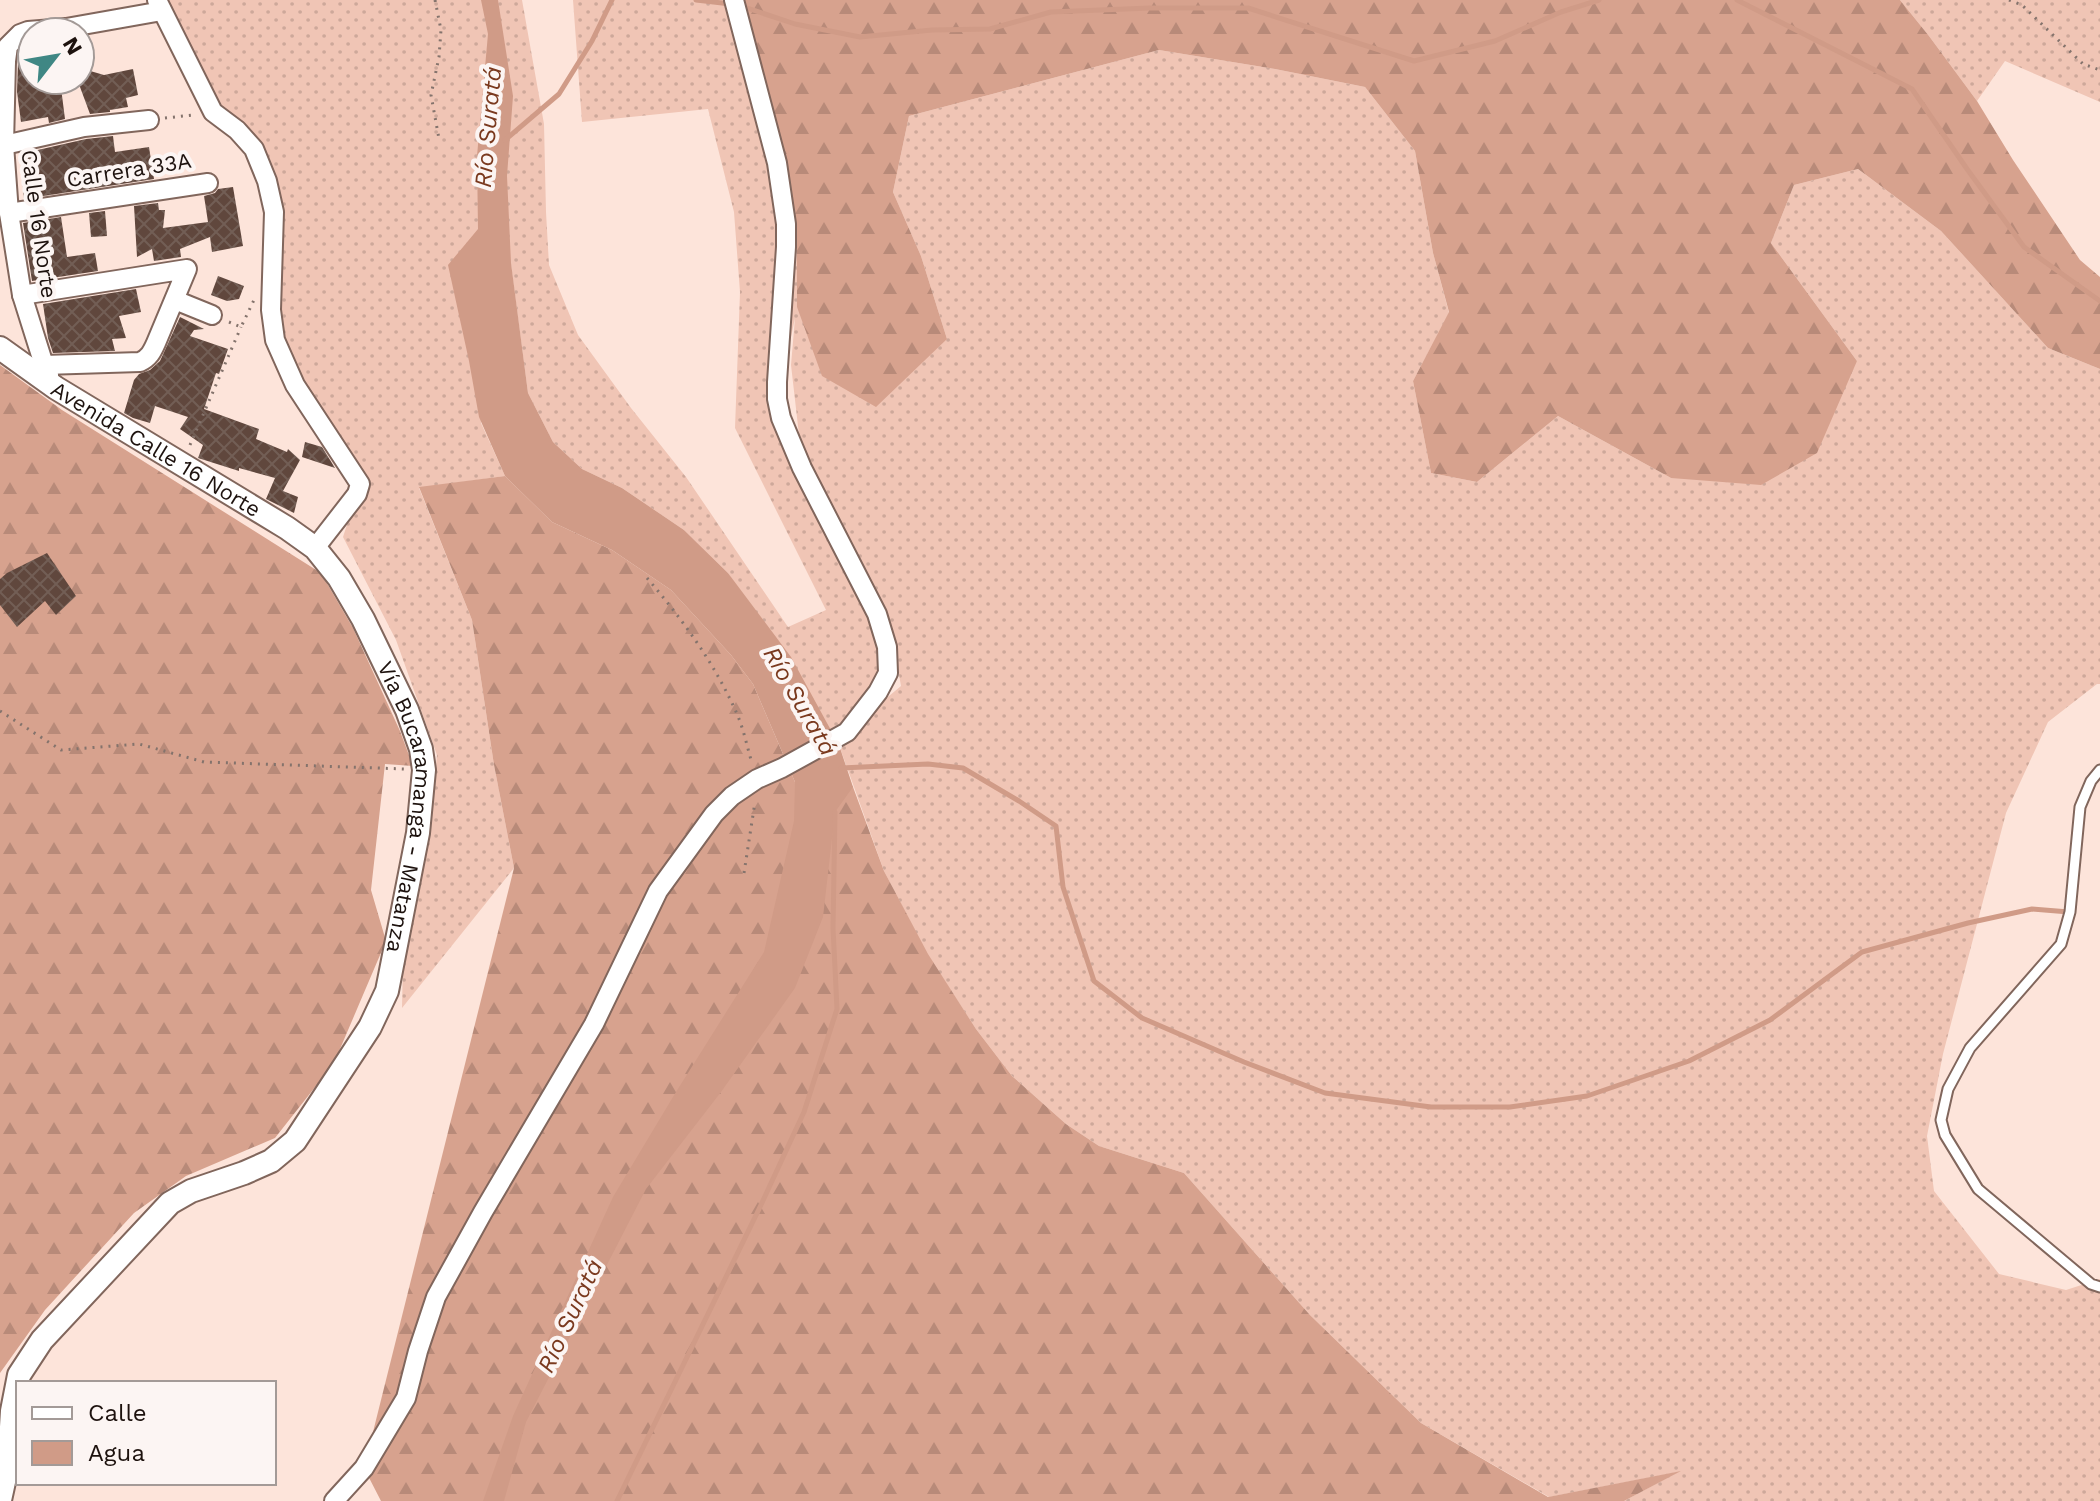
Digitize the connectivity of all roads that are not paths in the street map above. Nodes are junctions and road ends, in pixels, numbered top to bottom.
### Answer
1 (734, 0) edge
2 (159, 6) edge
3 (3, 61) edge
4 (149, 120) road end
5 (2, 145) edge
6 (208, 183) dead end
7 (9, 213) junction
8 (22, 295) junction
9 (175, 300) junction
10 (212, 315) road end
11 (0, 348) edge
12 (44, 365) junction
13 (56, 388) junction
14 (315, 548) junction
15 (2100, 770) edge
16 (2100, 1287) edge
17 (18, 1381) edge
18 (16, 1390) edge
19 (0, 1500) edge
20 (334, 1501) edge

1 - 20 street
2 - 3 street
2 - 14 street
3 - 5 street, Calle 16 Norte
4 - 5 street
5 - 7 street, Calle 16 Norte
6 - 7 street, Carrera 33A
7 - 8 street, Calle 16 Norte
8 - 9 street
8 - 12 street, Calle 16 Norte
9 - 10 street
9 - 12 street
11 - 13 street, Avenida Calle 16 Norte
12 - 13 street, Calle 16 Norte
13 - 14 street, Avenida Calle 16 Norte
14 - 17 street, Vía Bucaramanga - Matanza
15 - 16 lane
18 - 19 street, Vía Bucaramanga - Matanza

